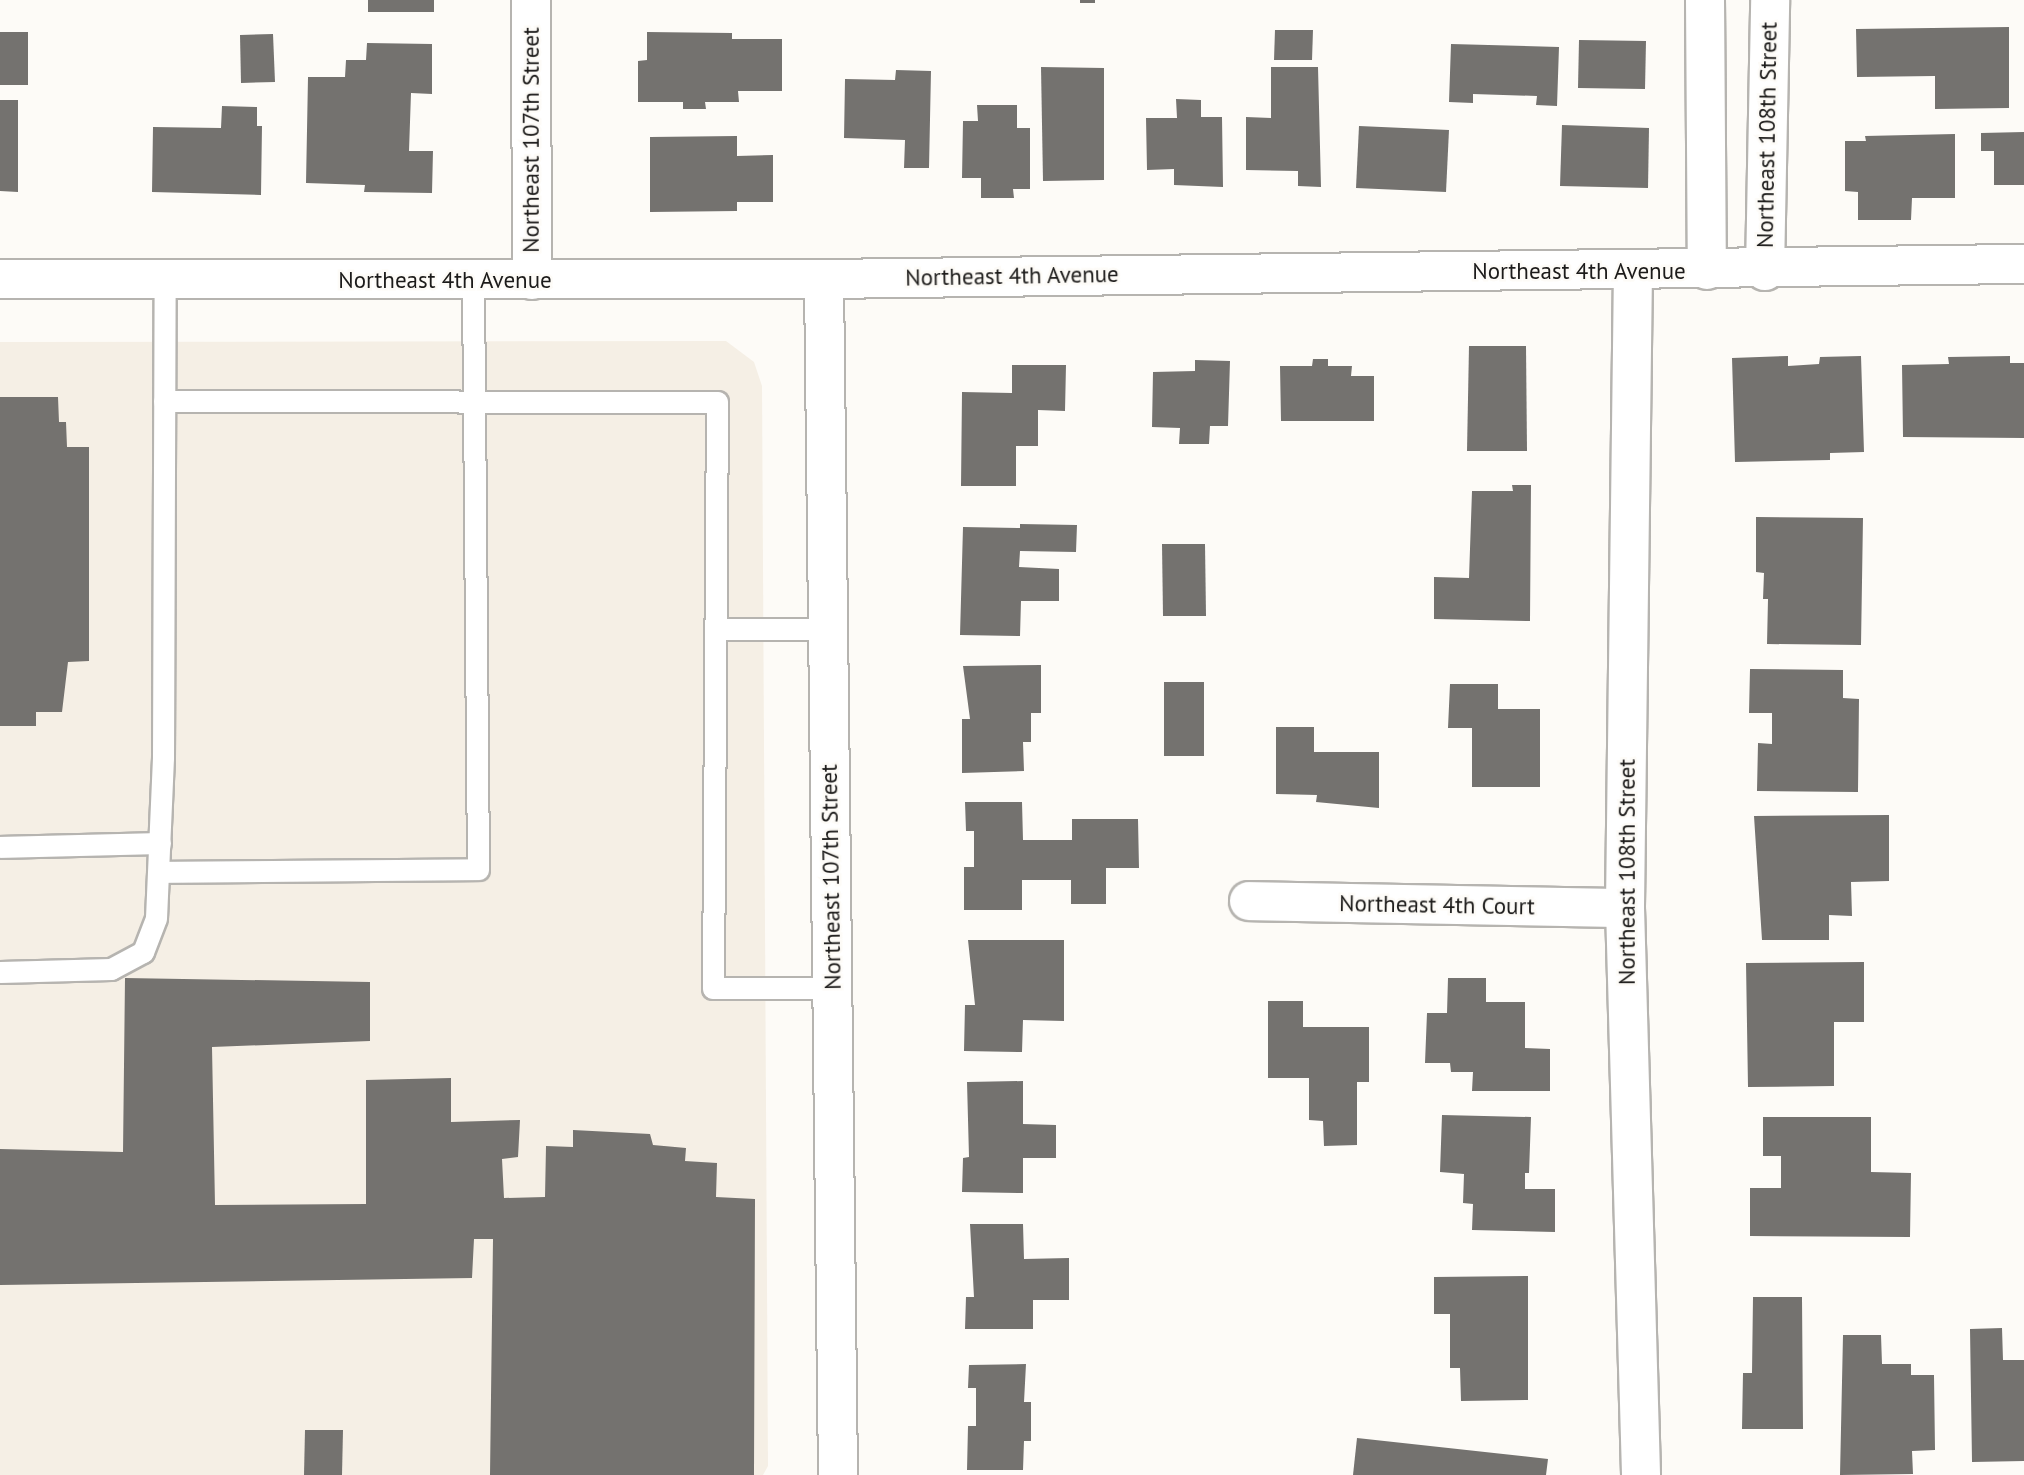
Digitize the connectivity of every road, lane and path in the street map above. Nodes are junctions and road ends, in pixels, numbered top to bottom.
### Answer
1 (531, 0) edge
2 (1705, 0) edge
3 (1770, 0) edge
4 (2024, 264) edge
5 (1633, 269) junction
6 (1707, 270) junction
7 (1765, 271) junction
8 (0, 279) edge
9 (165, 279) junction
10 (824, 279) junction
11 (473, 280) junction
12 (531, 280) junction
13 (164, 401) junction
14 (474, 404) junction
15 (715, 629) junction
16 (828, 629) junction
17 (160, 844) junction
18 (0, 847) edge
19 (159, 872) junction
20 (1249, 901) dead end
21 (1625, 908) junction
22 (0, 972) edge
23 (833, 988) junction
24 (838, 1475) edge
25 (1642, 1475) edge

1 - 12 street, Northeast 107th Street
2 - 6 street
3 - 7 street, Northeast 108th Street
4 - 7 street, Northeast 4th Avenue
5 - 6 street, Northeast 4th Avenue
5 - 10 street, Northeast 4th Avenue
5 - 21 street, Northeast 108th Street
6 - 7 street, Northeast 4th Avenue
8 - 9 street, Northeast 4th Avenue
9 - 11 street, Northeast 4th Avenue
9 - 13 lane
10 - 12 street, Northeast 4th Avenue
10 - 16 street, Northeast 107th Street
11 - 12 street, Northeast 4th Avenue
11 - 14 lane
13 - 14 lane
13 - 17 lane
14 - 15 lane
14 - 19 lane
15 - 16 lane
15 - 23 lane
16 - 23 street, Northeast 107th Street
17 - 18 lane
17 - 19 lane
19 - 22 lane
20 - 21 street, Northeast 4th Court
21 - 25 street, Northeast 108th Street
23 - 24 street, Northeast 107th Street

